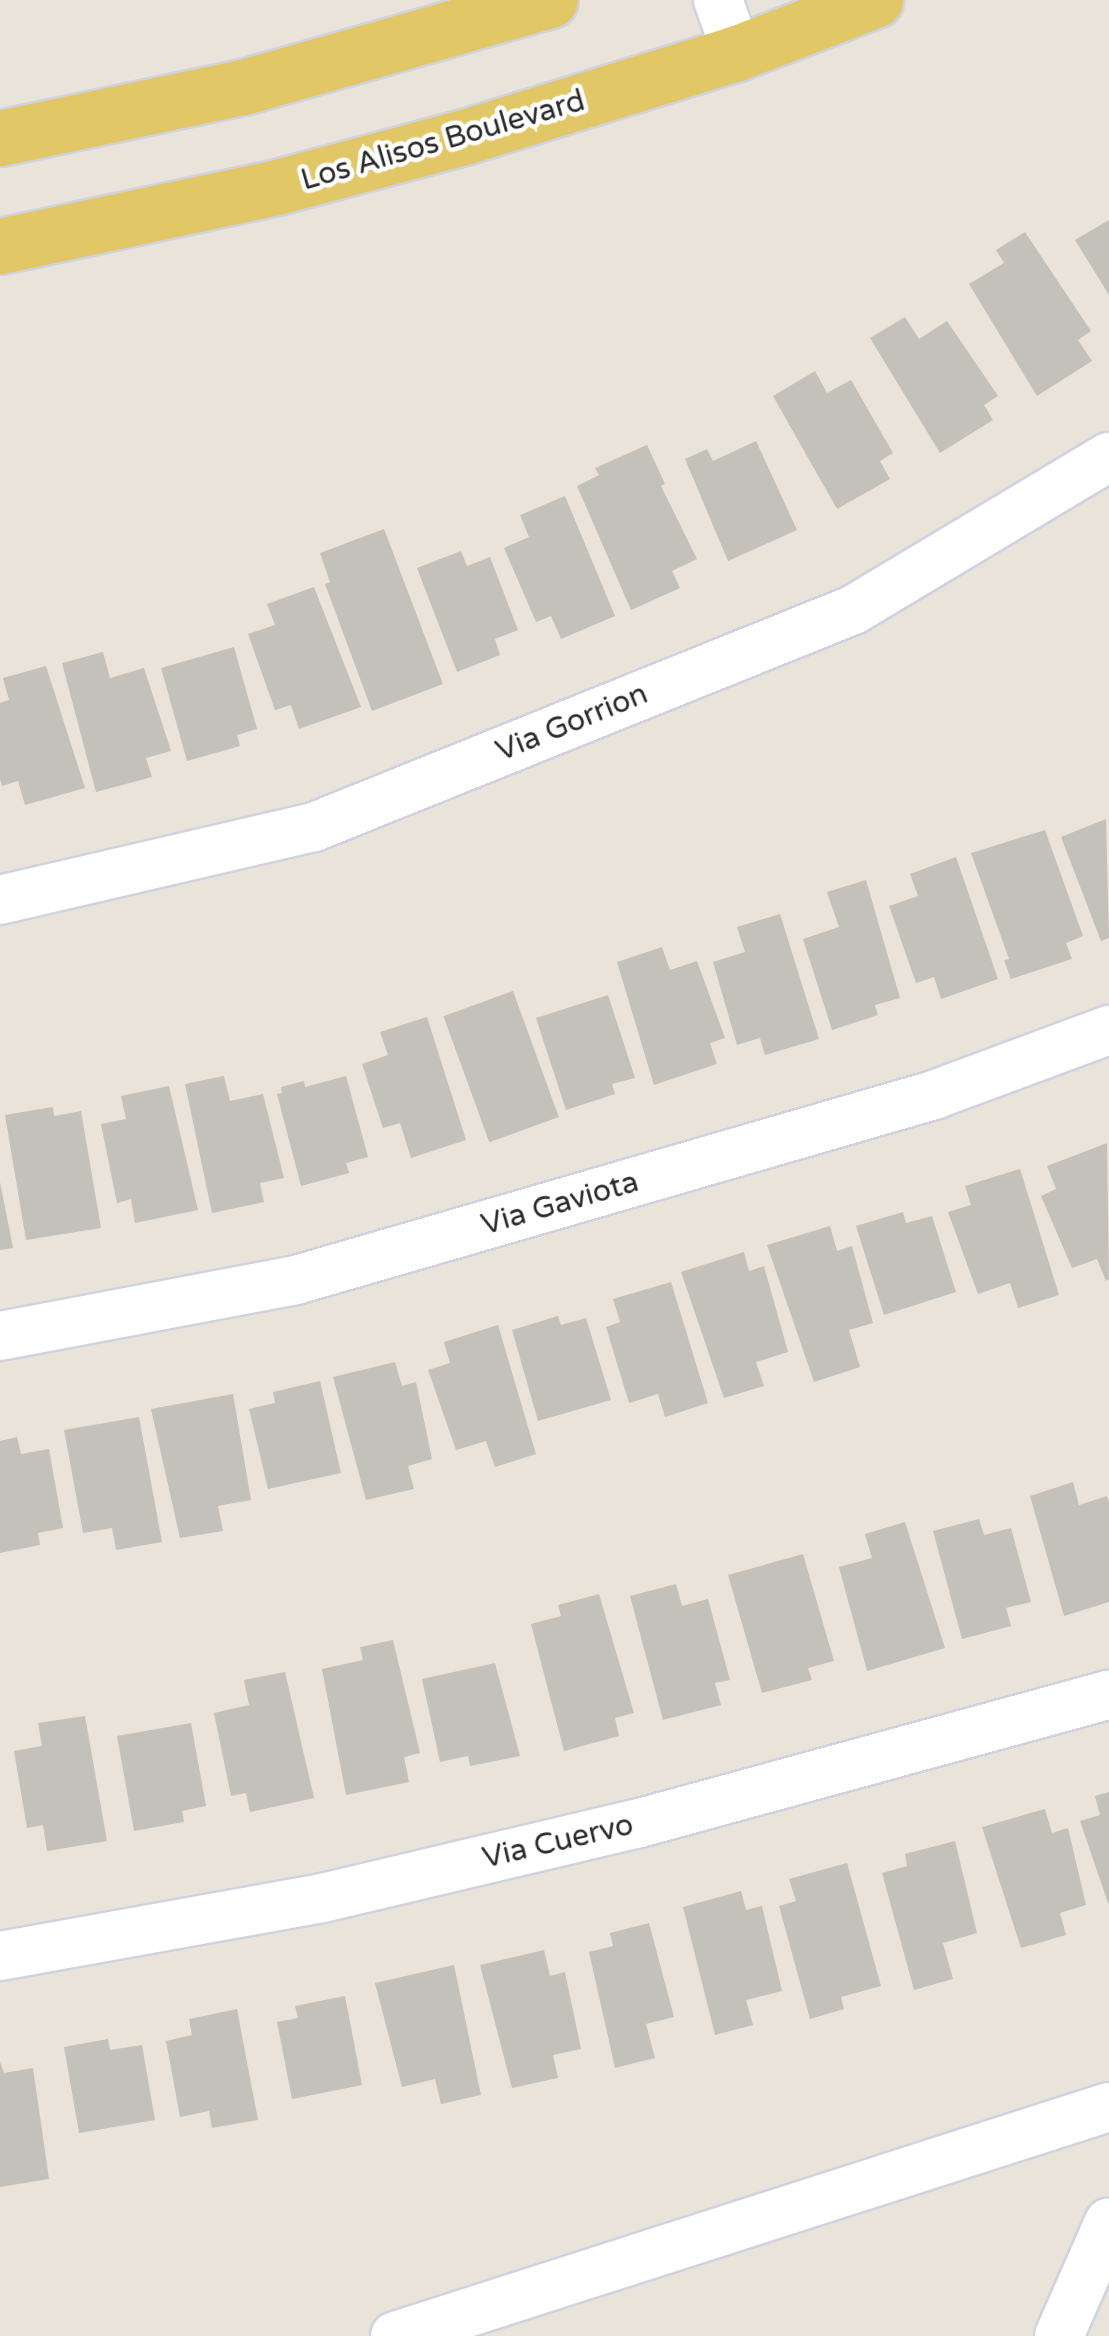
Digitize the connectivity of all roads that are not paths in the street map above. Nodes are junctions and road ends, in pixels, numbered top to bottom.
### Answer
1 (550, 0) edge
2 (718, 0) edge
3 (875, 0) edge
4 (737, 53) junction
5 (0, 138) edge
6 (0, 246) edge
7 (1109, 457) edge
8 (0, 900) edge
9 (1109, 1030) edge
10 (0, 1336) edge
11 (1109, 1695) edge
12 (0, 1956) edge
13 (1108, 2112) edge
14 (1109, 2222) edge
15 (395, 2336) edge
16 (1059, 2336) edge

1 - 5 main road
2 - 4 street
3 - 4 main road, Los Alisos Boulevard
4 - 6 main road, Los Alisos Boulevard
7 - 8 street, Via Gorrion
9 - 10 street, Via Gaviota
11 - 12 street, Via Cuervo
13 - 15 street
14 - 16 street

